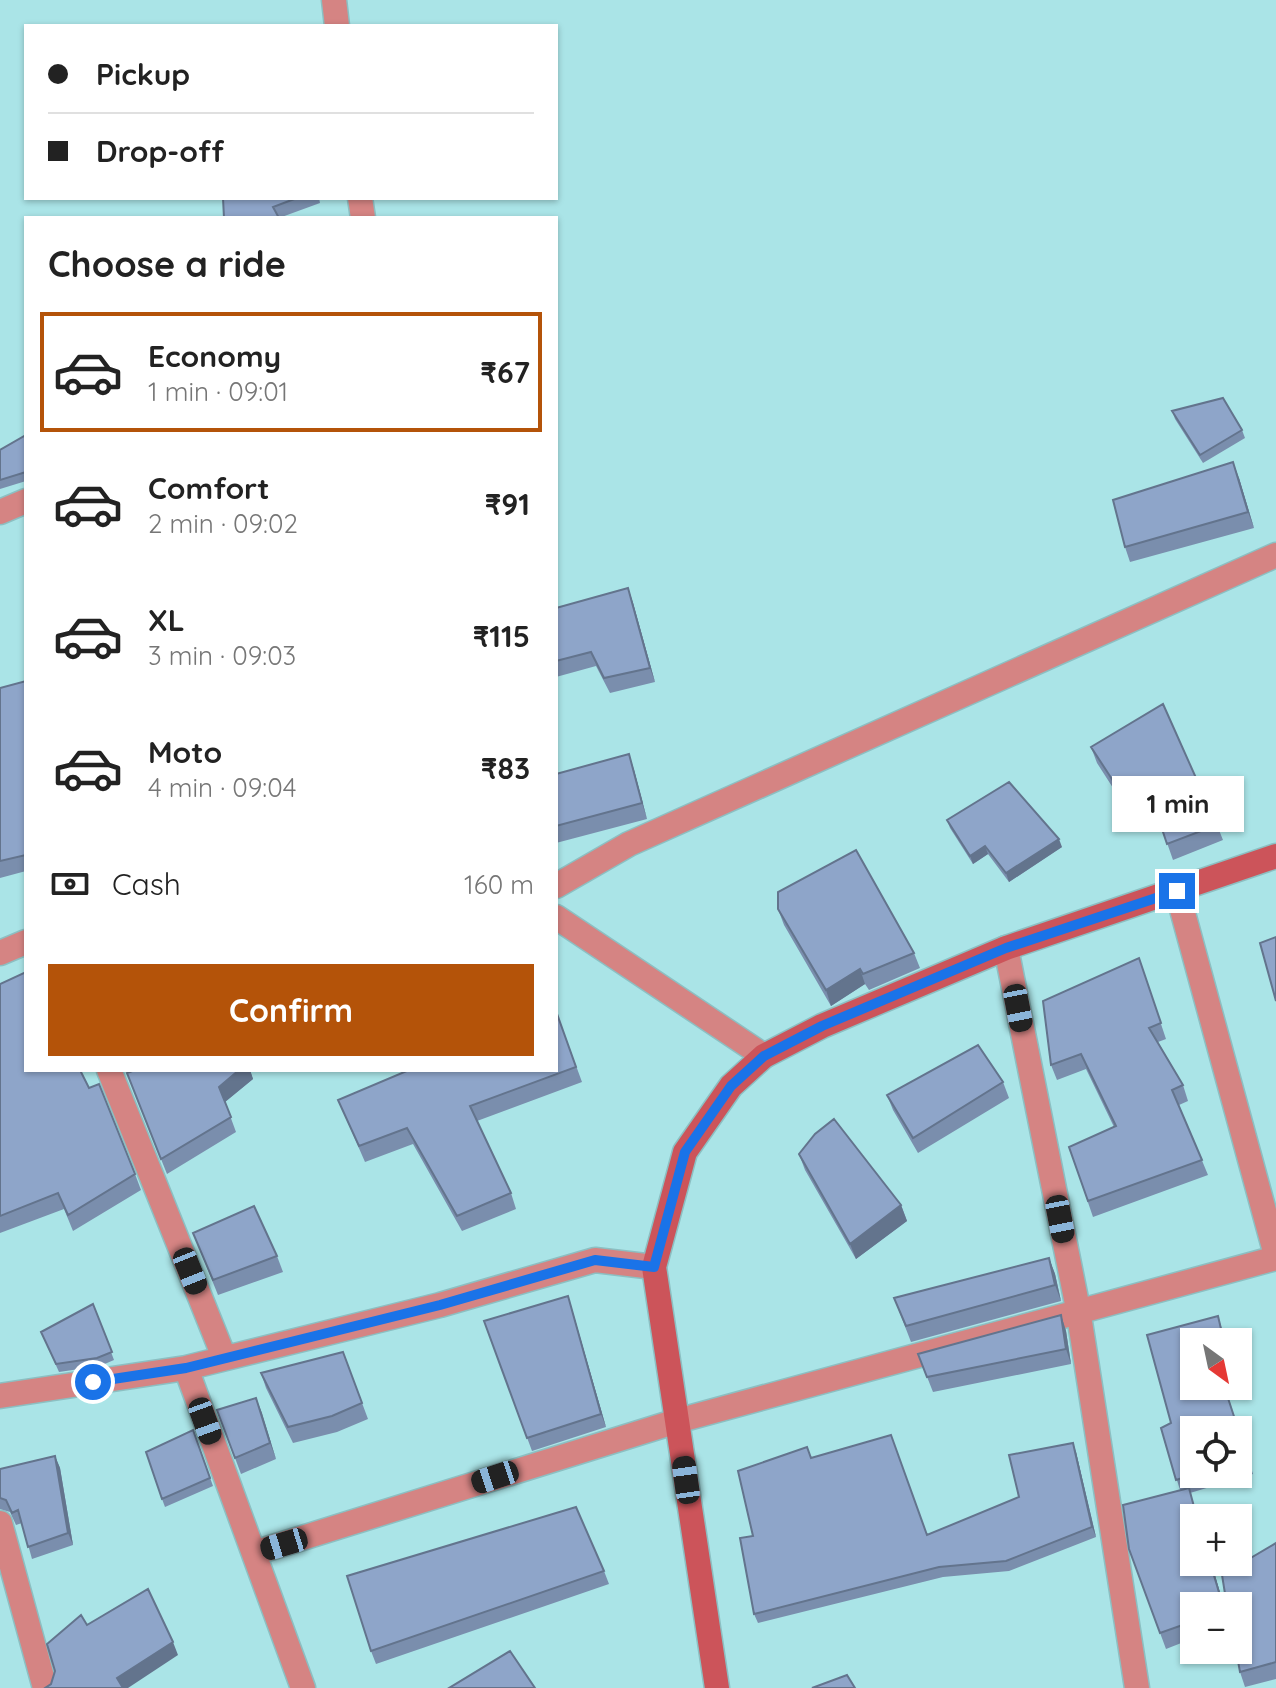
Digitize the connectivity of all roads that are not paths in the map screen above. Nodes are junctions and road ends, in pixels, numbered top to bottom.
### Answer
1 (334, 0) edge
2 (337, 24) edge
3 (24, 502) edge
4 (0, 512) edge
5 (1276, 555) edge
6 (1276, 856) edge
7 (558, 885) edge
8 (1177, 891) junction
9 (558, 918) edge
10 (24, 943) edge
11 (1006, 948) junction
12 (0, 953) edge
13 (764, 1056) junction
14 (110, 1072) edge
15 (1276, 1256) edge
16 (654, 1267) junction
17 (1078, 1309) junction
18 (224, 1357) junction
19 (186, 1368) junction
20 (0, 1396) edge
21 (677, 1421) junction
22 (0, 1523) edge
23 (254, 1553) junction
24 (45, 1688) edge
25 (303, 1688) edge
26 (717, 1688) edge
27 (1137, 1688) edge

1 - 2 street
3 - 4 street
5 - 7 street
6 - 8 street
8 - 11 street
8 - 15 street
9 - 13 street
10 - 12 street
11 - 13 street
11 - 17 street
13 - 16 street
14 - 18 street
15 - 17 street
16 - 18 street
16 - 21 street
17 - 21 street
17 - 27 street
18 - 19 street
19 - 20 street
19 - 23 street
21 - 23 street
21 - 26 street
22 - 24 street
23 - 25 street

